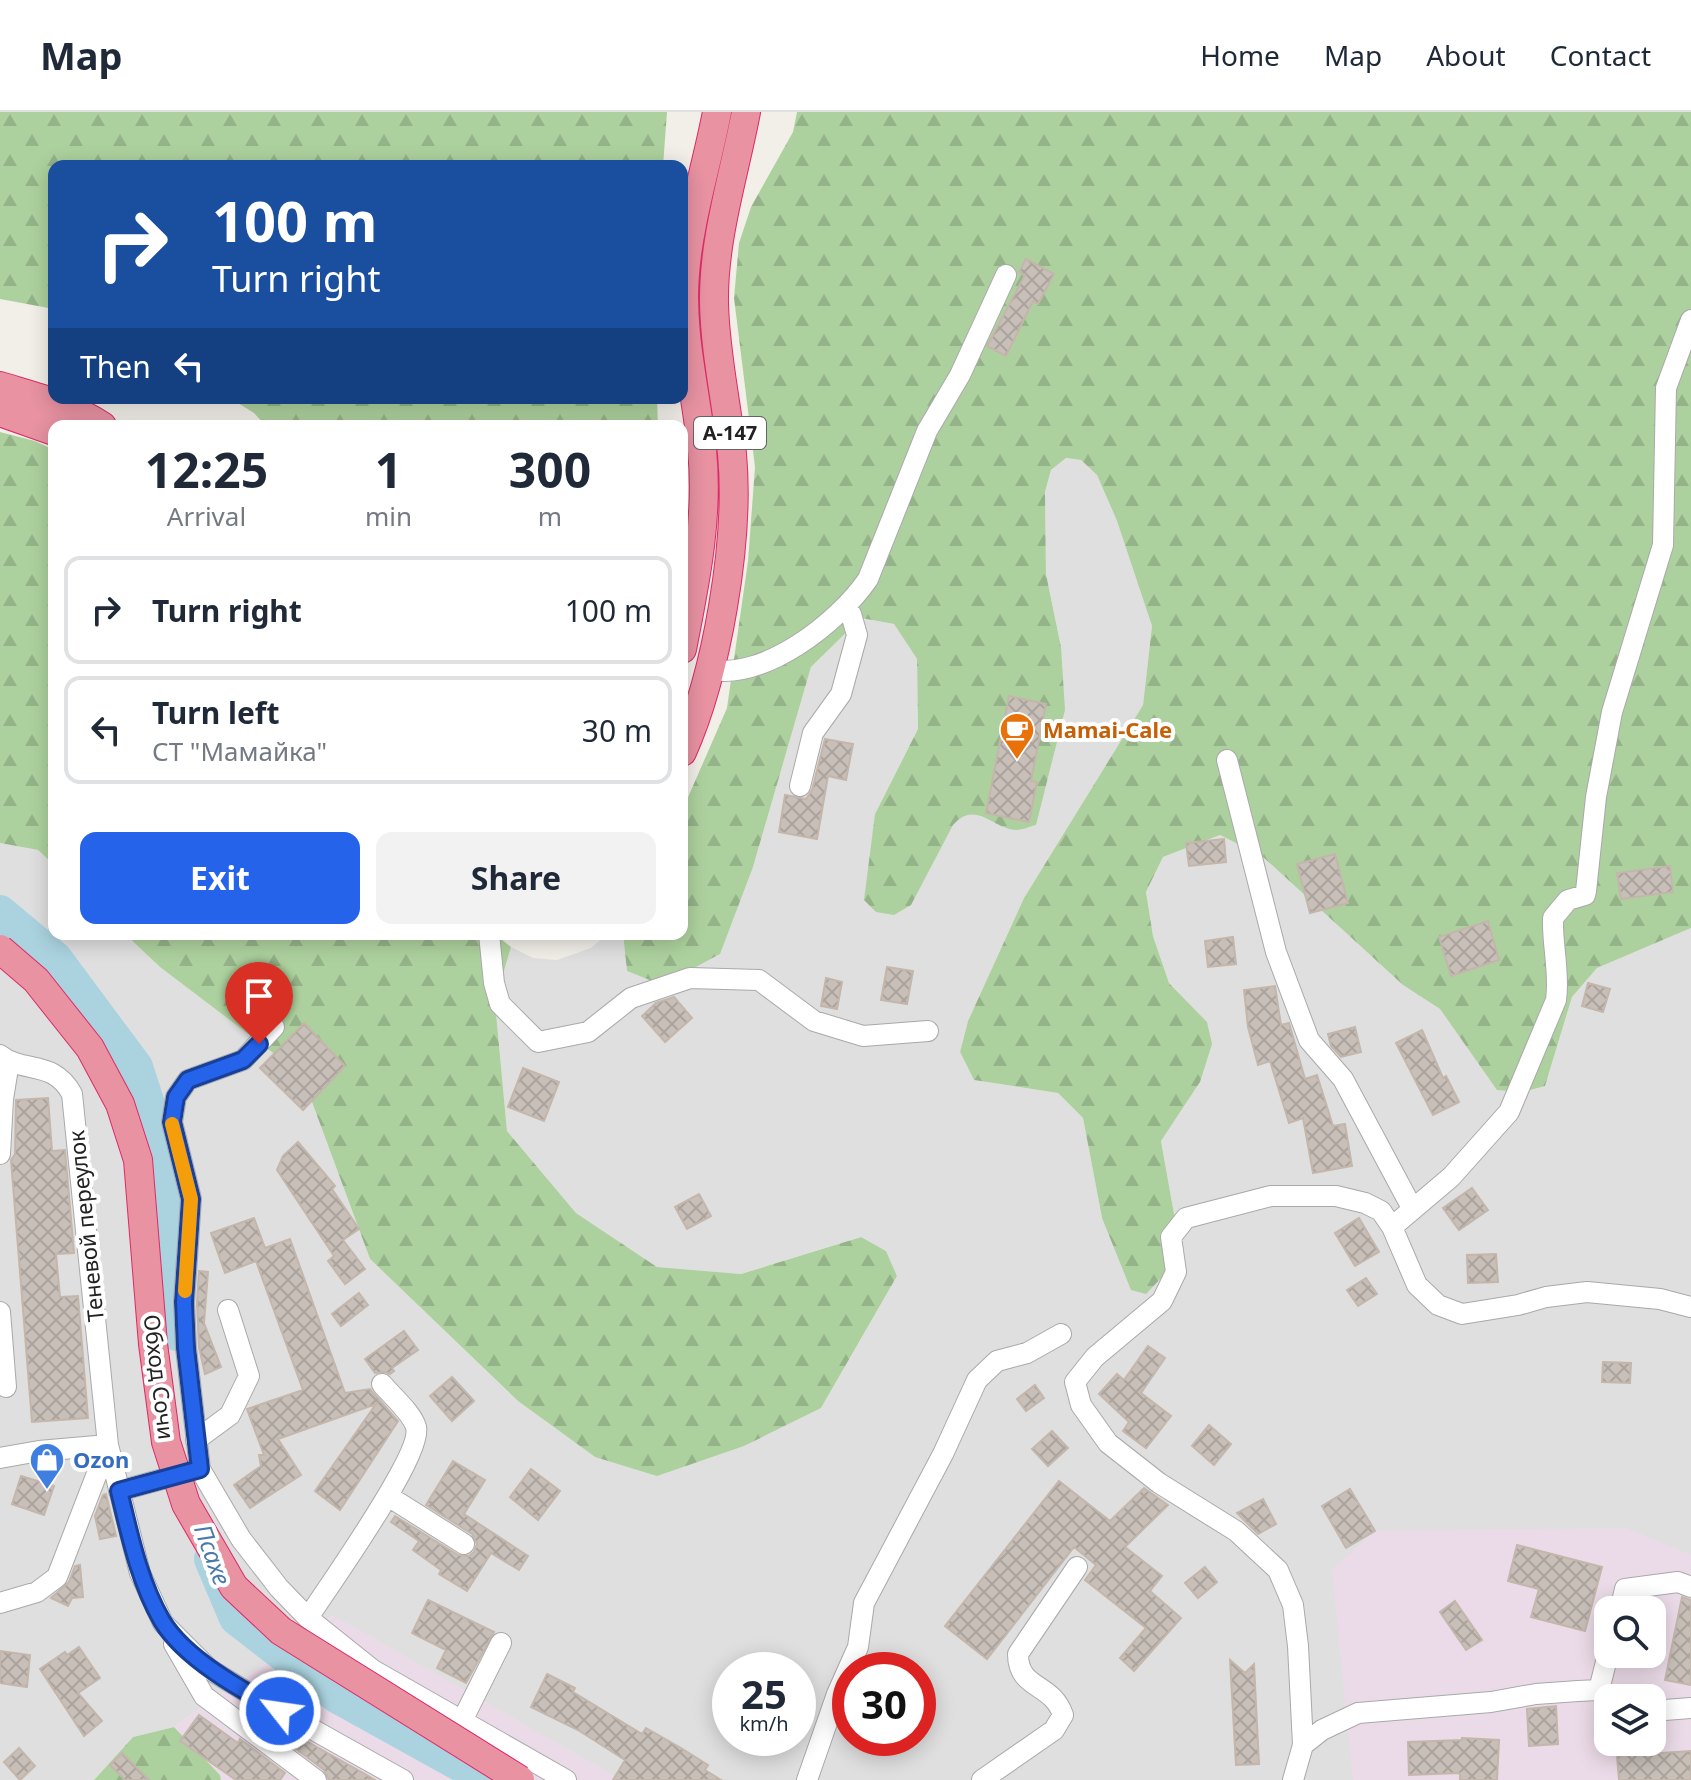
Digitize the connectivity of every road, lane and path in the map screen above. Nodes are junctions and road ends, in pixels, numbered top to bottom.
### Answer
1 (717, 112) edge
2 (746, 112) edge
3 (688, 257) edge
4 (1006, 275) dead end
5 (1691, 320) edge
6 (688, 351) edge
7 (0, 386) edge
8 (48, 400) edge
9 (60, 404) edge
10 (0, 412) edge
11 (93, 420) edge
12 (48, 429) edge
13 (844, 609) junction
14 (688, 619) edge
15 (708, 669) junction
16 (688, 739) edge
17 (1227, 760) dead end
18 (800, 786) dead end
19 (490, 940) edge
20 (0, 949) edge
21 (274, 1027) dead end
22 (928, 1031) dead end
23 (4, 1069) edge
24 (0, 1154) edge
25 (1412, 1208) junction
26 (1392, 1227) junction
27 (1691, 1307) edge
28 (228, 1310) dead end
29 (0, 1312) edge
30 (1061, 1334) dead end
31 (382, 1384) dead end
32 (6, 1387) dead end
33 (196, 1440) junction
34 (108, 1445) junction
35 (0, 1458) edge
36 (200, 1469) junction
37 (119, 1491) junction
38 (388, 1496) junction
39 (464, 1544) dead end
40 (1077, 1567) dead end
41 (1691, 1587) edge
42 (1623, 1596) edge
43 (0, 1603) edge
44 (308, 1618) junction
45 (163, 1623) junction
46 (501, 1643) dead end
47 (1594, 1694) edge
48 (1691, 1708) edge
49 (1666, 1710) edge
50 (462, 1721) junction
51 (1303, 1745) junction
52 (316, 1780) edge
53 (403, 1780) edge
54 (520, 1780) edge
55 (566, 1780) edge
56 (807, 1780) edge
57 (982, 1780) edge
58 (1293, 1780) edge

1 - 3 highway, А-147
2 - 15 highway, А-147
4 - 13 street
5 - 25 street
6 - 14 highway, А-147
7 - 8 highway
9 - 11 highway
10 - 12 highway
13 - 15 street
13 - 18 street
15 - 16 highway, А-147
17 - 25 street
19 - 22 street
20 - 54 highway, Обход Сочи, bridge
21 - 33 street
23 - 24 street
23 - 34 street, Теневой переулок
25 - 26 street
26 - 27 street
26 - 51 street
28 - 33 street
29 - 32 street
30 - 56 street
31 - 38 street
33 - 36 street
34 - 35 street
34 - 37 street, Теневой переулок
34 - 43 street, Теневой переулок
36 - 37 street
36 - 44 street
37 - 45 street, Теневой переулок
38 - 39 street
38 - 44 street
40 - 57 street
41 - 42 street
44 - 50 street
45 - 52 street
45 - 53 street, Теневой переулок
46 - 50 street
47 - 51 street
48 - 49 street
50 - 55 street
51 - 58 street

